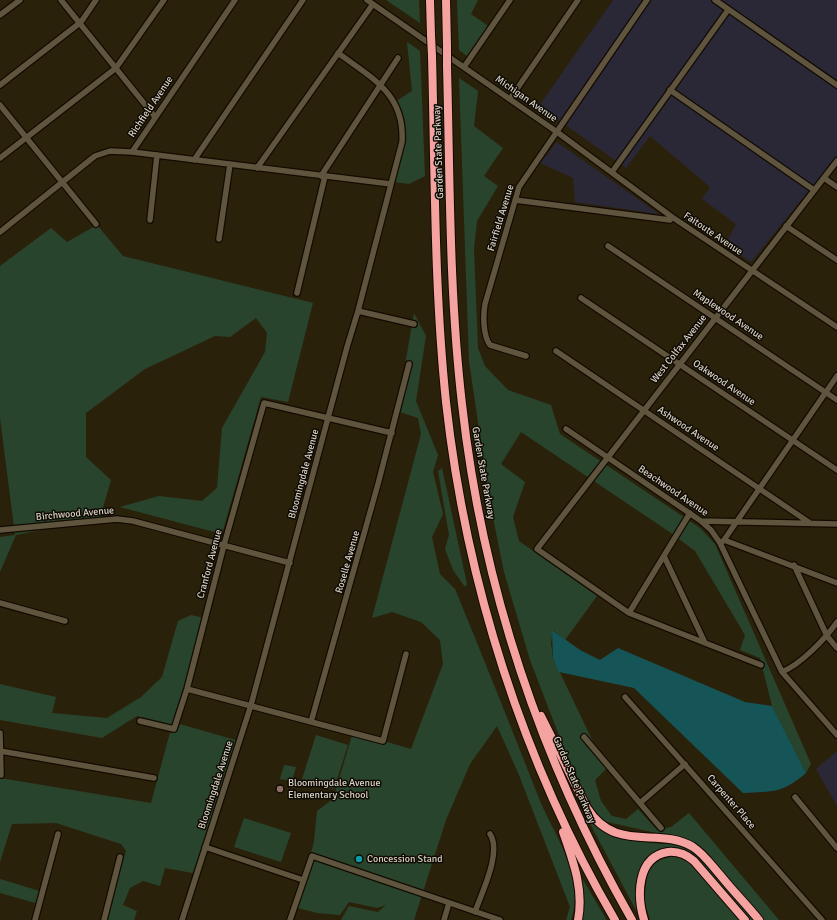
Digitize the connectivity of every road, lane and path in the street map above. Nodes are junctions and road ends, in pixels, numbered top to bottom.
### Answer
1 (20, 0) edge
2 (61, 0) edge
3 (96, 0) edge
4 (164, 0) edge
5 (235, 0) edge
6 (303, 0) edge
7 (367, 0) edge
8 (430, 0) edge
9 (446, 0) edge
10 (510, 0) edge
11 (578, 0) edge
12 (647, 0) edge
13 (715, 0) edge
14 (373, 4) junction
15 (728, 10) junction
16 (0, 15) edge
17 (79, 22) junction
18 (338, 53) junction
19 (398, 58) dead end
20 (464, 67) junction
21 (116, 68) junction
22 (837, 84) edge
23 (0, 85) edge
24 (381, 85) junction
25 (670, 90) junction
26 (510, 99) junction
27 (0, 105) edge
28 (155, 117) junction
29 (557, 132) junction
30 (26, 138) junction
31 (132, 152) junction
32 (157, 155) junction
33 (0, 158) edge
34 (194, 160) junction
35 (837, 161) edge
36 (230, 164) junction
37 (257, 168) junction
38 (612, 172) junction
39 (323, 176) junction
40 (824, 178) junction
41 (61, 183) junction
42 (391, 184) junction
43 (837, 187) edge
44 (814, 190) junction
45 (514, 200) junction
46 (672, 217) junction
47 (150, 220) dead end
48 (96, 224) dead end
49 (786, 226) junction
50 (0, 232) edge
51 (218, 239) dead end
52 (608, 246) dead end
53 (837, 260) edge
54 (751, 271) junction
55 (297, 293) dead end
56 (581, 298) dead end
57 (358, 311) junction
58 (715, 318) junction
59 (414, 324) dead end
60 (837, 327) edge
61 (556, 351) dead end
62 (526, 356) dead end
63 (409, 364) dead end
64 (680, 364) junction
65 (837, 376) edge
66 (826, 392) junction
67 (837, 400) edge
68 (644, 410) junction
69 (328, 418) junction
70 (566, 429) dead end
71 (392, 433) junction
72 (793, 440) junction
73 (608, 457) junction
74 (837, 470) edge
75 (760, 489) junction
76 (690, 513) junction
77 (701, 521) junction
78 (738, 521) junction
79 (810, 523) junction
80 (837, 524) edge
81 (0, 530) edge
82 (722, 541) junction
83 (224, 545) junction
84 (664, 556) junction
85 (290, 563) junction
86 (794, 565) junction
87 (837, 583) edge
88 (0, 603) edge
89 (629, 613) junction
90 (65, 621) dead end
91 (837, 622) edge
92 (827, 636) junction
93 (705, 644) junction
94 (837, 648) edge
95 (406, 654) dead end
96 (761, 665) dead end
97 (782, 672) junction
98 (524, 683) junction
99 (187, 689) junction
100 (625, 697) dead end
101 (251, 705) junction
102 (140, 721) dead end
103 (311, 722) junction
104 (0, 733) edge
105 (837, 735) edge
106 (584, 737) dead end
107 (0, 751) edge
108 (685, 764) junction
109 (1, 775) dead end
110 (154, 778) dead end
111 (549, 790) junction
112 (795, 797) dead end
113 (640, 804) junction
114 (661, 828) dead end
115 (58, 834) dead end
116 (490, 834) dead end
117 (205, 846) junction
118 (837, 848) edge
119 (120, 857) dead end
120 (303, 880) junction
121 (449, 903) junction
122 (475, 912) junction
123 (759, 919) edge
124 (35, 920) edge
125 (104, 920) edge
126 (182, 920) edge
127 (290, 920) edge
128 (444, 920) edge
129 (500, 920) edge
130 (578, 920) edge
131 (615, 920) edge
132 (632, 920) edge
133 (644, 920) edge
134 (745, 920) edge
135 (822, 920) edge

1 - 16 street
2 - 17 street
3 - 17 street
4 - 21 street
5 - 28 street, Richfield Avenue
6 - 34 street
7 - 14 street, Michigan Avenue
8 - 111 highway, Garden State Parkway, bridge
9 - 98 highway, Garden State Parkway, bridge
10 - 20 street
11 - 26 street
12 - 29 street, Fairfield Avenue
13 - 15 street
14 - 18 street
14 - 20 street, Michigan Avenue
15 - 22 street
15 - 25 street
17 - 21 street
17 - 23 street
18 - 24 street, Bloomingdale Avenue
18 - 37 street
19 - 24 street
20 - 26 street, Michigan Avenue
21 - 28 street
21 - 30 street
24 - 39 street
24 - 42 street, Bloomingdale Avenue
25 - 38 street
25 - 44 street
26 - 29 street, Michigan Avenue
27 - 30 street
28 - 31 street, Richfield Avenue
29 - 38 street, Michigan Avenue
29 - 45 street, Fairfield Avenue
30 - 33 street
30 - 41 street
31 - 32 street
31 - 41 street, Richfield Avenue
32 - 34 street
32 - 47 street
34 - 36 street
35 - 40 street, West Colfax Avenue
36 - 37 street
36 - 51 street
37 - 39 street
38 - 46 street, Michigan Avenue
39 - 42 street
39 - 55 street
40 - 43 street
40 - 44 street, West Colfax Avenue
41 - 48 street
41 - 50 street, Richfield Avenue
42 - 57 street, Bloomingdale Avenue
44 - 49 street, West Colfax Avenue
45 - 46 street, Faitoute Avenue
45 - 62 street, Fairfield Avenue
46 - 54 street, Faitoute Avenue
49 - 53 street
49 - 54 street, West Colfax Avenue
52 - 58 street, Maplewood Avenue
54 - 58 street, West Colfax Avenue
54 - 60 street, Faitoute Avenue
56 - 64 street, Oakwood Avenue
57 - 59 street
57 - 69 street, Bloomingdale Avenue
58 - 64 street, West Colfax Avenue
58 - 66 street, Maplewood Avenue
61 - 68 street, Ashwood Avenue
63 - 71 street, Roselle Avenue
64 - 68 street, West Colfax Avenue
64 - 72 street, Oakwood Avenue
65 - 66 street
66 - 67 street, Maplewood Avenue
66 - 72 street
68 - 73 street, West Colfax Avenue
68 - 75 street, Ashwood Avenue
69 - 71 street
69 - 83 street, Cranford Avenue
69 - 85 street, Bloomingdale Avenue
70 - 73 street, Beachwood Avenue
71 - 103 street, Roselle Avenue
72 - 74 street, Oakwood Avenue
72 - 75 street
73 - 76 street, Beachwood Avenue
73 - 89 street, West Colfax Avenue
75 - 78 street
75 - 79 street, Ashwood Avenue
76 - 77 street, Beachwood Avenue
76 - 84 street
77 - 78 street
77 - 82 street, Beachwood Avenue
78 - 79 street
78 - 82 street
79 - 80 street
81 - 83 street, Birchwood Avenue
82 - 86 street
82 - 97 street, Beachwood Avenue
83 - 85 street, Birchwood Avenue
83 - 99 street, Cranford Avenue
84 - 89 street
84 - 93 street
85 - 101 street, Bloomingdale Avenue
86 - 87 street
86 - 92 street
88 - 90 street
89 - 93 street
91 - 92 street
92 - 94 street
92 - 97 street
93 - 96 street
95 - 103 street
97 - 105 street, Beachwood Avenue
98 - 123 highway
98 - 132 highway, Garden State Parkway
99 - 101 street
99 - 102 street, Cranford Avenue
100 - 108 street, Carpenter Place
101 - 103 street
101 - 117 street, Bloomingdale Avenue
104 - 107 street
106 - 113 street
107 - 109 street
107 - 110 street
108 - 113 street
108 - 135 street, Carpenter Place
111 - 130 highway
111 - 131 highway, Garden State Parkway
112 - 118 street
113 - 114 street
115 - 124 street
116 - 122 street
117 - 120 street
117 - 126 street, Bloomingdale Avenue
119 - 125 street
120 - 121 street
120 - 127 street
121 - 122 street
121 - 128 street
122 - 129 street
133 - 134 highway

